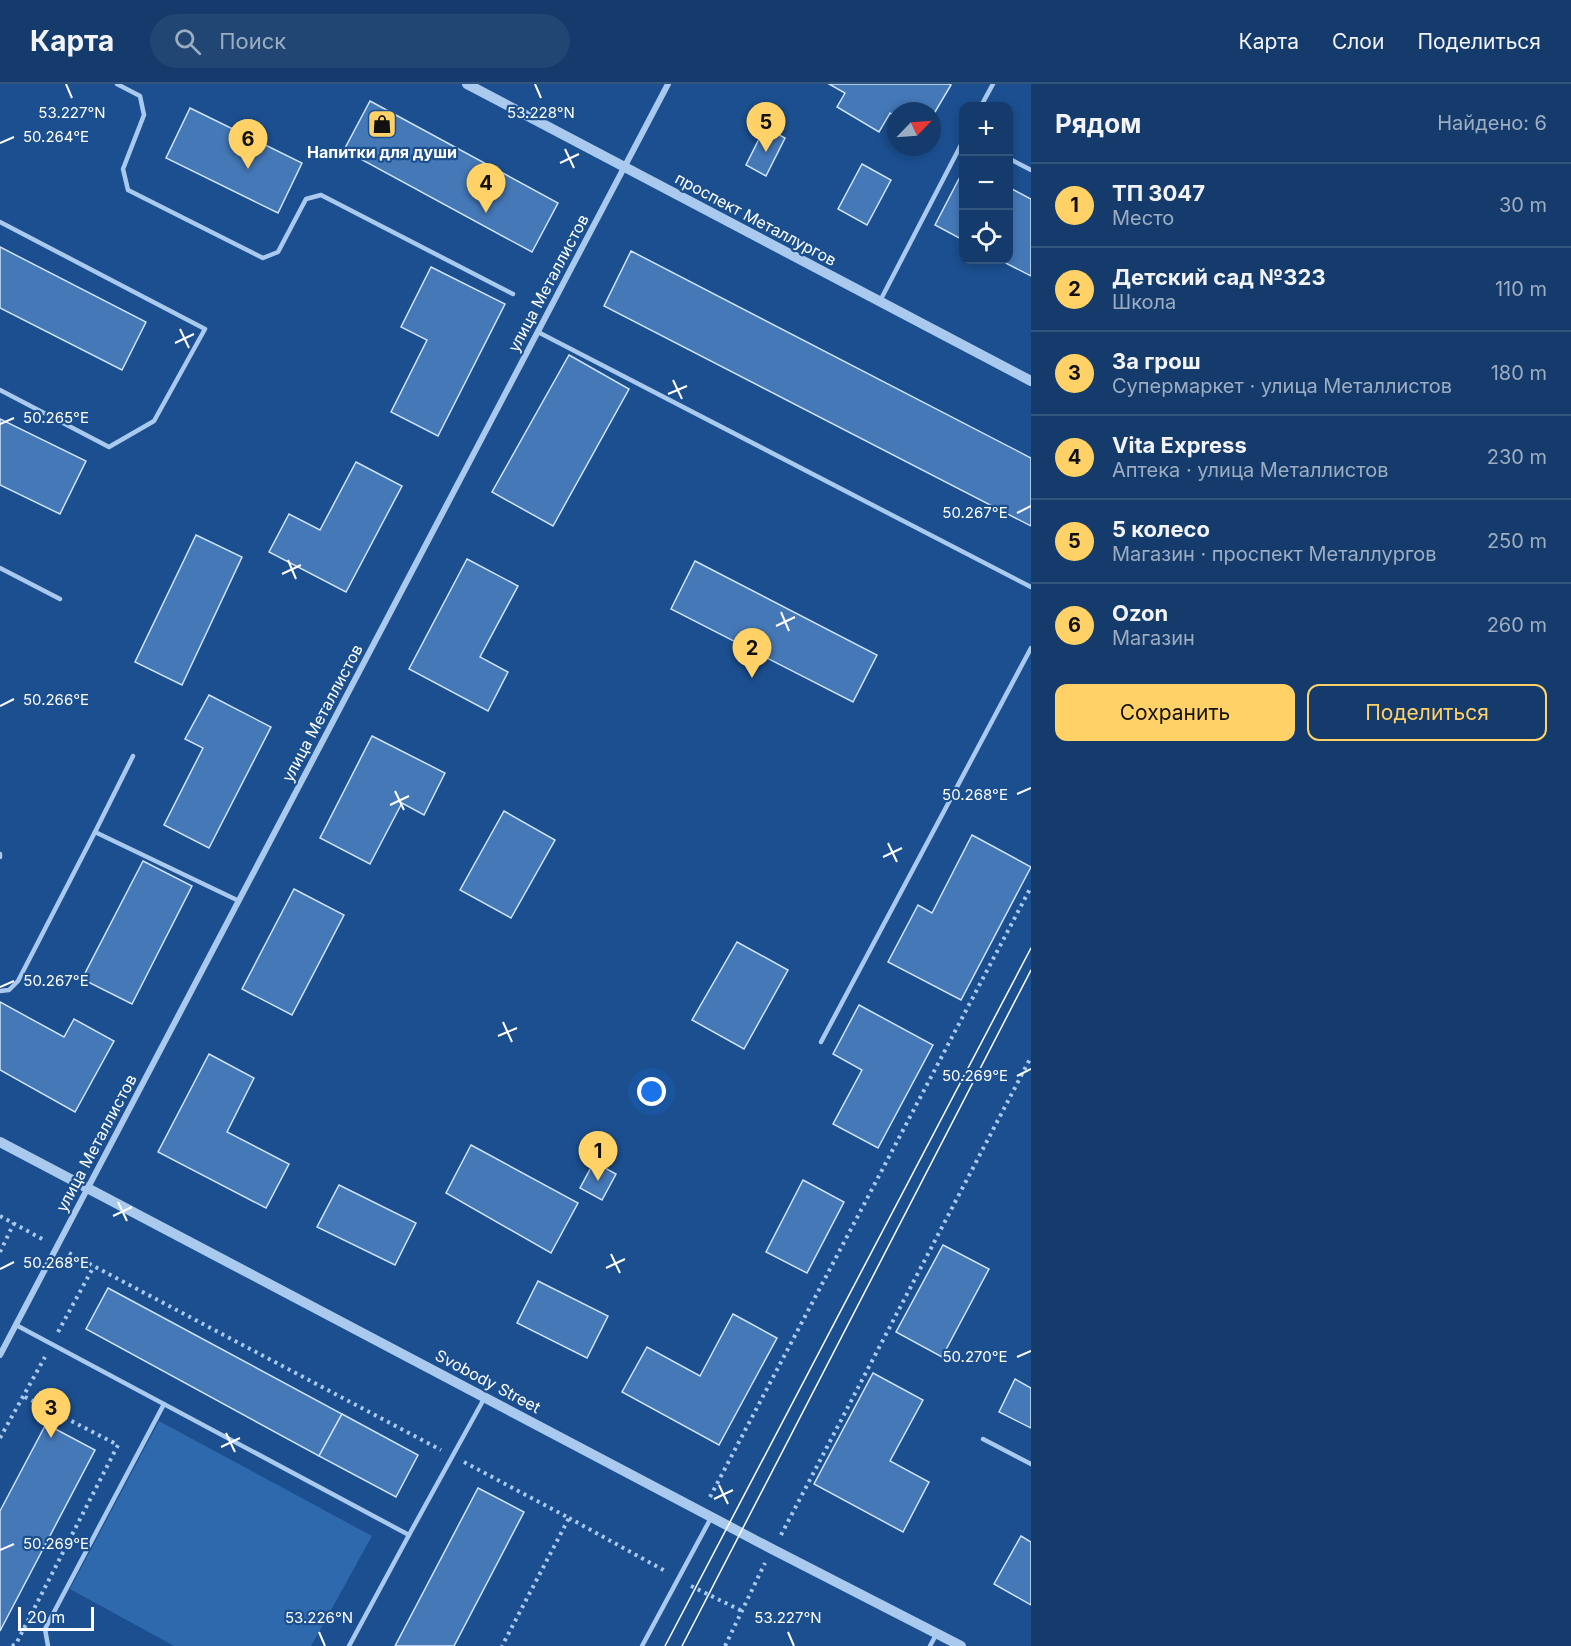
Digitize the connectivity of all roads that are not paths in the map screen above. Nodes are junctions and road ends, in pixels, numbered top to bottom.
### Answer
1 (117, 84) edge
2 (467, 84) edge
3 (668, 84) edge
4 (993, 84) edge
5 (983, 102) edge
6 (959, 149) edge
7 (1013, 161) edge
8 (624, 167) junction
9 (1031, 170) edge
10 (0, 222) edge
11 (513, 294) dead end
12 (880, 301) junction
13 (538, 332) junction
14 (1031, 381) edge
15 (0, 390) edge
16 (0, 568) edge
17 (1031, 587) edge
18 (60, 598) dead end
19 (1031, 648) edge
20 (133, 756) dead end
21 (95, 832) junction
22 (239, 901) junction
23 (0, 990) edge
24 (821, 1042) dead end
25 (0, 1142) edge
26 (88, 1188) junction
27 (16, 1325) junction
28 (0, 1355) edge
29 (485, 1396) junction
30 (164, 1404) junction
31 (983, 1439) dead end
32 (1031, 1464) edge
33 (707, 1514) junction
34 (409, 1535) junction
35 (937, 1633) junction
36 (48, 1646) edge
37 (349, 1646) edge
38 (642, 1646) edge
39 (930, 1646) edge
40 (961, 1646) edge

1 - 11 lane
2 - 8 street, проспект Металлургов
3 - 8 street, улица Металлистов
4 - 5 lane
6 - 12 lane
7 - 9 lane
8 - 12 street, проспект Металлургов
8 - 13 street, улица Металлистов
10 - 15 lane
12 - 14 street, проспект Металлургов
13 - 17 lane
13 - 22 street, улица Металлистов
16 - 18 lane
19 - 24 lane
20 - 21 lane
21 - 22 lane
21 - 23 lane
22 - 26 street, улица Металлистов
25 - 26 street, Svobody Street
26 - 27 street, улица Металлистов
26 - 29 street, Svobody Street
27 - 28 street, улица Металлистов
27 - 30 lane
29 - 33 street, Svobody Street
29 - 34 lane
30 - 34 lane
30 - 36 lane
31 - 32 lane
33 - 35 street, Svobody Street
33 - 38 lane
34 - 37 lane
35 - 39 lane
35 - 40 street, Svobody Street

